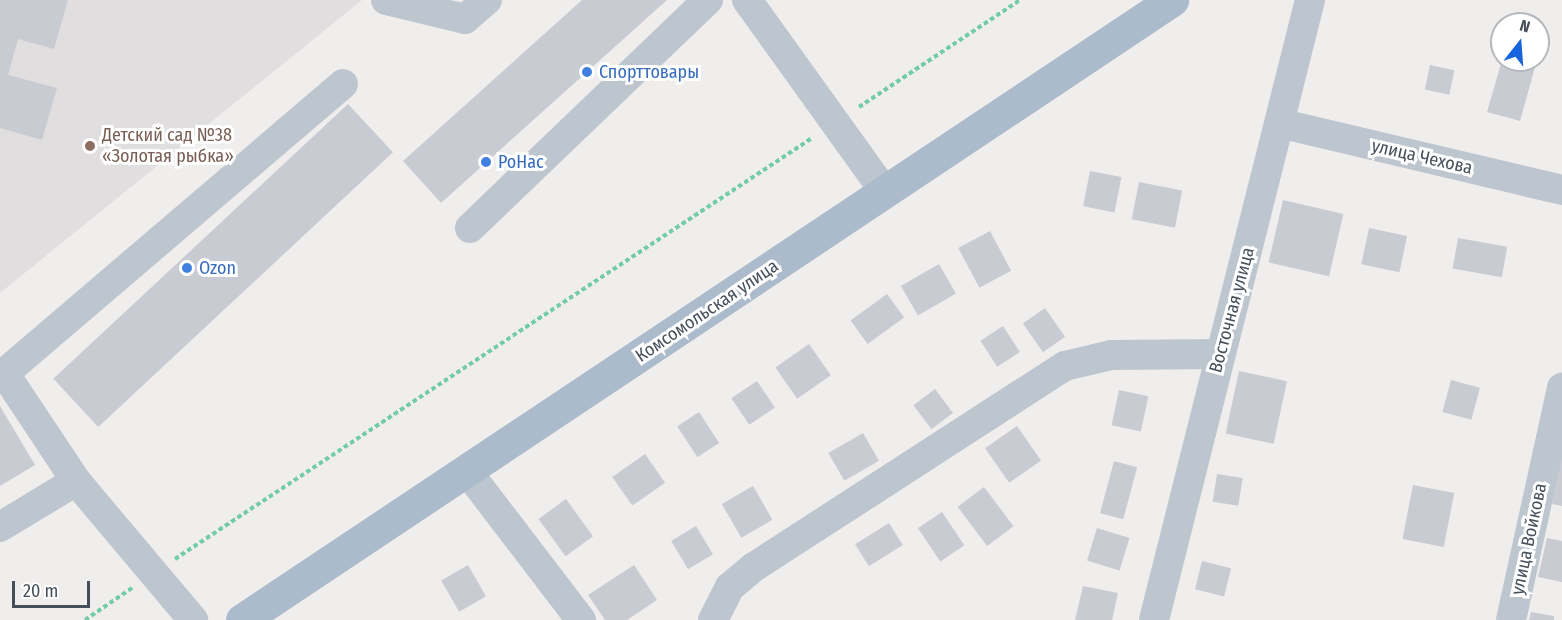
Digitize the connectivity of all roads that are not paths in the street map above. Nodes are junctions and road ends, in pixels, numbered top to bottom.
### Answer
1 (386, 0) edge
2 (708, 0) edge
3 (747, 0) edge
4 (1172, 0) edge
5 (1310, 0) edge
6 (476, 9) edge
7 (343, 84) dead end
8 (1283, 124) junction
9 (1562, 190) edge
10 (885, 192) junction
11 (470, 228) dead end
12 (1219, 354) junction
13 (3, 375) edge
14 (1562, 388) edge
15 (467, 471) junction
16 (76, 481) junction
17 (0, 527) edge
18 (193, 620) edge
19 (242, 620) edge
20 (581, 620) edge
21 (713, 620) edge
22 (1154, 620) edge
23 (1511, 620) edge

1 - 6 street
2 - 11 street
3 - 10 street
4 - 10 main road, Комсомольская улица
5 - 8 street, Восточная улица
7 - 13 street
8 - 9 street, улица Чехова
8 - 12 street, Восточная улица
10 - 15 main road, Комсомольская улица
12 - 21 street
12 - 22 street, Восточная улица
13 - 16 street
14 - 23 street, улица Войкова
15 - 19 main road, Комсомольская улица
15 - 20 street
16 - 17 street
16 - 18 street

